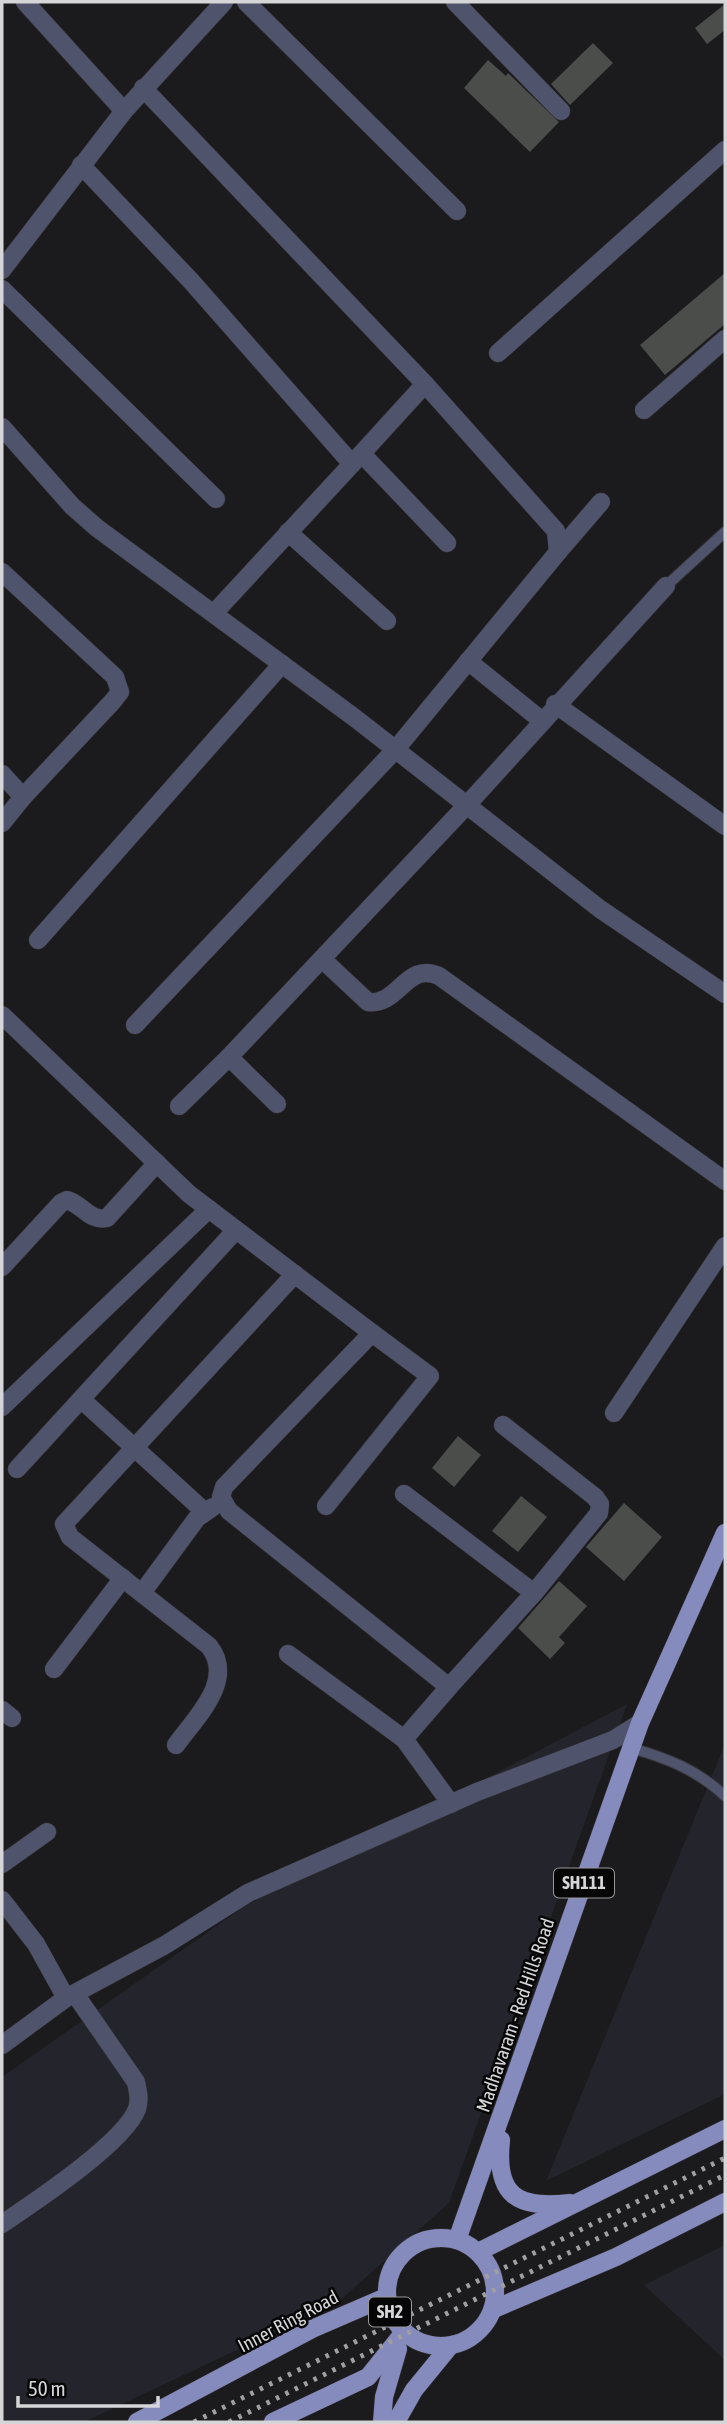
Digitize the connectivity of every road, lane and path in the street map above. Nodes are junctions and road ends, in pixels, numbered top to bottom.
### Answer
1 (25, 2) edge
2 (224, 2) edge
3 (246, 2) edge
4 (455, 2) edge
5 (143, 88) junction
6 (562, 110) dead end
7 (124, 111) junction
8 (725, 150) edge
9 (81, 166) junction
10 (457, 211) dead end
11 (2, 270) edge
12 (2, 289) edge
13 (725, 339) edge
14 (498, 352) dead end
15 (425, 384) junction
16 (644, 410) dead end
17 (2, 427) edge
18 (357, 459) junction
19 (216, 499) dead end
20 (601, 502) dead end
21 (288, 532) junction
22 (725, 532) edge
23 (447, 543) dead end
24 (558, 552) junction
25 (2, 572) edge
26 (666, 586) joint
27 (215, 612) junction
28 (387, 621) dead end
29 (468, 661) junction
30 (282, 664) junction
31 (555, 704) junction
32 (541, 720) junction
33 (396, 749) junction
34 (2, 774) edge
35 (23, 797) junction
36 (466, 806) junction
37 (2, 823) edge
38 (725, 826) edge
39 (38, 940) dead end
40 (322, 959) junction
41 (725, 994) edge
42 (2, 1015) edge
43 (135, 1025) dead end
44 (229, 1057) junction
45 (277, 1104) dead end
46 (179, 1106) dead end
47 (157, 1163) junction
48 (725, 1181) edge
49 (209, 1209) junction
50 (236, 1230) junction
51 (725, 1246) edge
52 (2, 1267) edge
53 (295, 1274) junction
54 (372, 1333) junction
55 (82, 1400) junction
56 (2, 1407) edge
57 (614, 1413) dead end
58 (502, 1425) dead end
59 (135, 1448) junction
60 (17, 1469) dead end
61 (404, 1494) dead end
62 (223, 1505) junction
63 (326, 1506) dead end
64 (205, 1512) junction
65 (725, 1533) edge
66 (124, 1578) junction
67 (142, 1593) junction
68 (534, 1593) junction
69 (288, 1654) dead end
70 (54, 1670) dead end
71 (449, 1687) junction
72 (640, 1723) junction
73 (404, 1739) junction
74 (176, 1745) dead end
75 (631, 1748) junction
76 (725, 1796) edge
77 (451, 1804) junction
78 (47, 1832) dead end
79 (2, 1864) edge
80 (2, 1900) edge
81 (71, 1996) junction
82 (2, 2045) edge
83 (504, 2112) junction
84 (725, 2129) edge
85 (584, 2201) junction
86 (725, 2202) edge
87 (2, 2224) edge
88 (457, 2240) junction
89 (478, 2252) junction
90 (386, 2297) junction
91 (494, 2309) junction
92 (404, 2332) junction
93 (450, 2346) junction
94 (136, 2422) edge
95 (273, 2422) edge
96 (382, 2422) edge
97 (396, 2422) edge

1 - 7 street
2 - 5 street
3 - 10 street
4 - 6 street
5 - 7 street
5 - 15 street
7 - 9 street
8 - 14 street
9 - 11 street
9 - 18 street
12 - 19 street
13 - 16 street
15 - 18 street
15 - 24 street
17 - 27 street
18 - 21 street
18 - 23 street
20 - 24 street
21 - 27 street
21 - 28 street
22 - 26 lane
24 - 29 street
25 - 35 street
26 - 31 street
27 - 30 street
29 - 32 street
29 - 33 street
30 - 33 street
30 - 39 street
31 - 32 street
31 - 38 street
32 - 36 street
33 - 36 street
33 - 43 street
34 - 35 street
35 - 37 street
36 - 40 street
36 - 41 street
40 - 44 street
40 - 48 street
42 - 47 street
44 - 45 street
44 - 46 street
47 - 49 street
47 - 52 street
49 - 50 street
49 - 56 street
50 - 53 street
50 - 55 street
51 - 57 street
53 - 54 street
53 - 59 street
54 - 62 street
54 - 63 street
55 - 59 street
55 - 60 street
58 - 68 street
59 - 64 street
59 - 66 street
61 - 68 street
62 - 64 street
62 - 71 street
64 - 67 street
65 - 72 main road, Madhavaram - Red Hills Road / SH111
66 - 67 street
66 - 70 street
67 - 74 street
68 - 71 street
69 - 73 street
71 - 73 street
72 - 75 main road, Madhavaram - Red Hills Road / SH111
72 - 77 street
73 - 77 street
75 - 76 lane
75 - 83 main road, Madhavaram - Red Hills Road / SH111
77 - 81 street
78 - 79 street
80 - 81 street
81 - 82 street
81 - 87 street
83 - 85 main road
83 - 88 main road, Madhavaram - Red Hills Road / SH111
84 - 85 main road
85 - 89 main road
86 - 91 main road
88 - 89 main road
88 - 90 main road, SH2
89 - 91 main road
90 - 92 main road, SH2
90 - 94 main road, Inner Ring Road / SH2
91 - 93 main road
92 - 93 main road, SH2
92 - 95 main road, SH2
92 - 96 main road
93 - 97 main road

